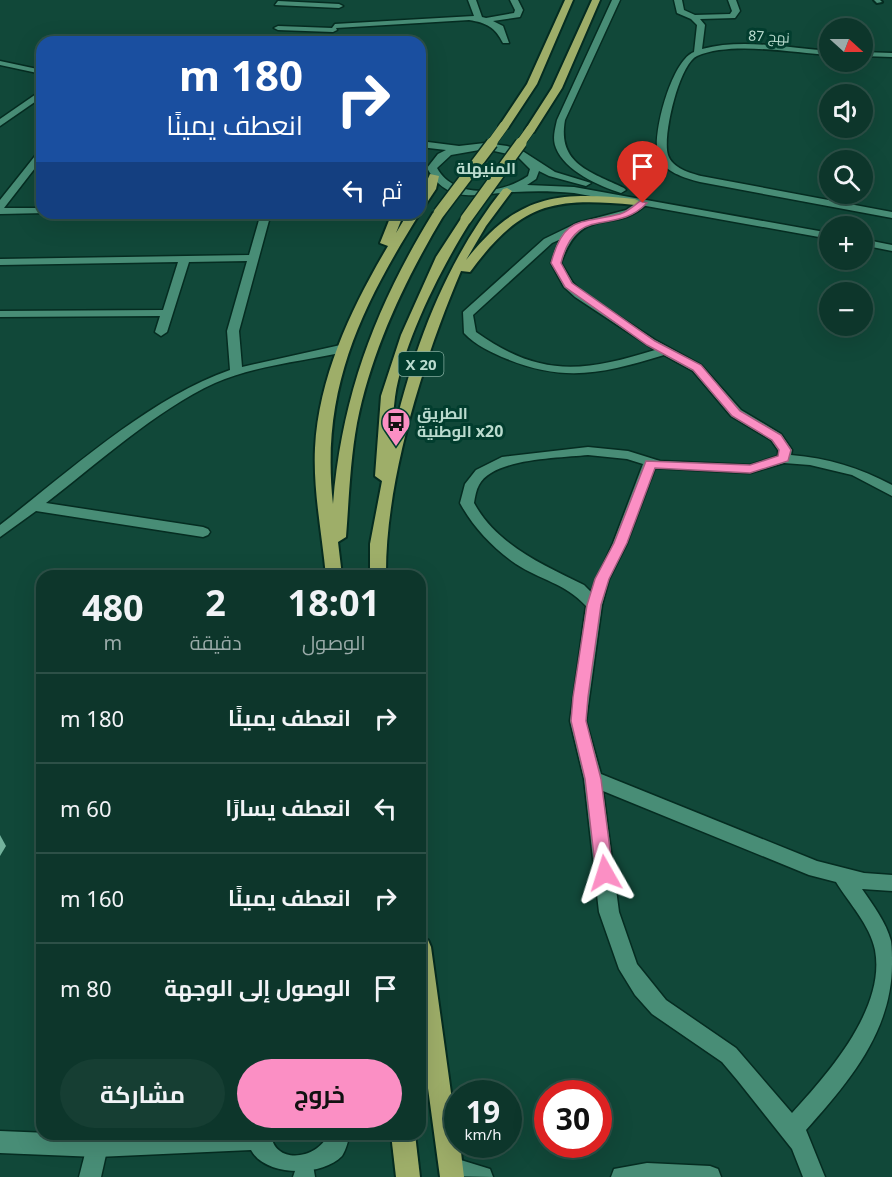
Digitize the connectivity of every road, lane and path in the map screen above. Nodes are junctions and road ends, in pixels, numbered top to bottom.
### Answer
1 (472, 0) edge
2 (514, 0) edge
3 (569, 0) edge
4 (596, 0) edge
5 (616, 0) edge
6 (678, 0) edge
7 (732, 0) edge
8 (278, 3) dead end
9 (340, 3) edge
10 (694, 17) junction
11 (481, 20) junction
12 (278, 28) dead end
13 (334, 28) junction
14 (333, 36) edge
15 (506, 41) dead end
16 (703, 51) junction
17 (819, 52) edge
18 (0, 56) edge
19 (873, 56) edge
20 (891, 58) edge
21 (0, 63) edge
22 (36, 63) edge
23 (36, 71) edge
24 (36, 97) edge
25 (0, 110) edge
26 (15, 112) junction
27 (0, 123) edge
28 (426, 145) edge
29 (459, 148) junction
30 (36, 161) edge
31 (532, 162) junction
32 (426, 167) edge
33 (433, 172) junction
34 (511, 190) junction
35 (621, 190) junction
36 (426, 196) edge
37 (639, 203) junction
38 (0, 209) edge
39 (36, 211) edge
40 (892, 215) edge
41 (264, 219) edge
42 (396, 219) edge
43 (410, 219) edge
44 (785, 227) junction
45 (572, 230) junction
46 (819, 234) edge
47 (873, 244) edge
48 (892, 248) edge
49 (251, 258) junction
50 (185, 259) junction
51 (0, 262) edge
52 (370, 285) junction
53 (439, 310) junction
54 (168, 313) junction
55 (0, 314) edge
56 (161, 332) dead end
57 (345, 348) junction
58 (667, 350) junction
59 (236, 372) junction
60 (784, 459) junction
61 (650, 464) junction
62 (892, 490) edge
63 (32, 506) junction
64 (6, 520) edge
65 (0, 532) edge
66 (203, 532) dead end
67 (377, 554) junction
68 (333, 570) edge
69 (335, 570) edge
70 (378, 570) edge
71 (594, 605) junction
72 (593, 779) junction
73 (842, 876) junction
74 (892, 883) edge
75 (426, 991) edge
76 (792, 1129) junction
77 (194, 1140) edge
78 (260, 1140) edge
79 (337, 1140) edge
80 (404, 1140) edge
81 (0, 1142) edge
82 (97, 1146) junction
83 (451, 1173) edge
84 (304, 1175) edge
85 (90, 1177) edge
86 (408, 1177) edge
87 (482, 1177) edge
88 (622, 1177) edge
89 (710, 1177) edge
90 (814, 1177) edge

1 - 11 street
2 - 11 street
3 - 69 highway, bridge
4 - 67 highway, X 20, bridge
5 - 35 street
6 - 10 street
7 - 10 street
8 - 9 street
9 - 13 street
10 - 16 street
11 - 13 street
11 - 15 street
12 - 13 street
13 - 14 street
16 - 17 street, نهج 87
16 - 40 street
18 - 22 street
19 - 20 street
21 - 23 street
24 - 26 street
25 - 26 street
26 - 27 street
28 - 29 street
29 - 31 street
29 - 33 street
30 - 38 street
31 - 34 street
31 - 35 street
32 - 33 street
33 - 34 street
33 - 36 highway
34 - 37 street
34 - 53 highway, X 20
35 - 44 street
37 - 44 street
37 - 45 street
37 - 53 highway
38 - 39 street
41 - 49 street
42 - 52 highway
43 - 52 highway
44 - 46 street
45 - 58 street
45 - 58 street
47 - 48 street
49 - 50 street
49 - 59 street
50 - 51 street
50 - 54 street
52 - 57 highway
53 - 67 highway, X 20
54 - 55 street
54 - 56 street
57 - 59 street
57 - 68 highway
58 - 60 street
59 - 63 street
60 - 61 street
60 - 62 street
61 - 71 street
61 - 71 street
63 - 64 street
63 - 66 street
64 - 65 street
67 - 70 highway, X 20
71 - 72 street
72 - 73 street
72 - 76 street
73 - 74 street
73 - 76 street
75 - 83 highway
76 - 90 street
77 - 82 street
78 - 84 street
79 - 84 street
80 - 86 highway
81 - 82 street
82 - 85 street
83 - 87 street
88 - 89 street

